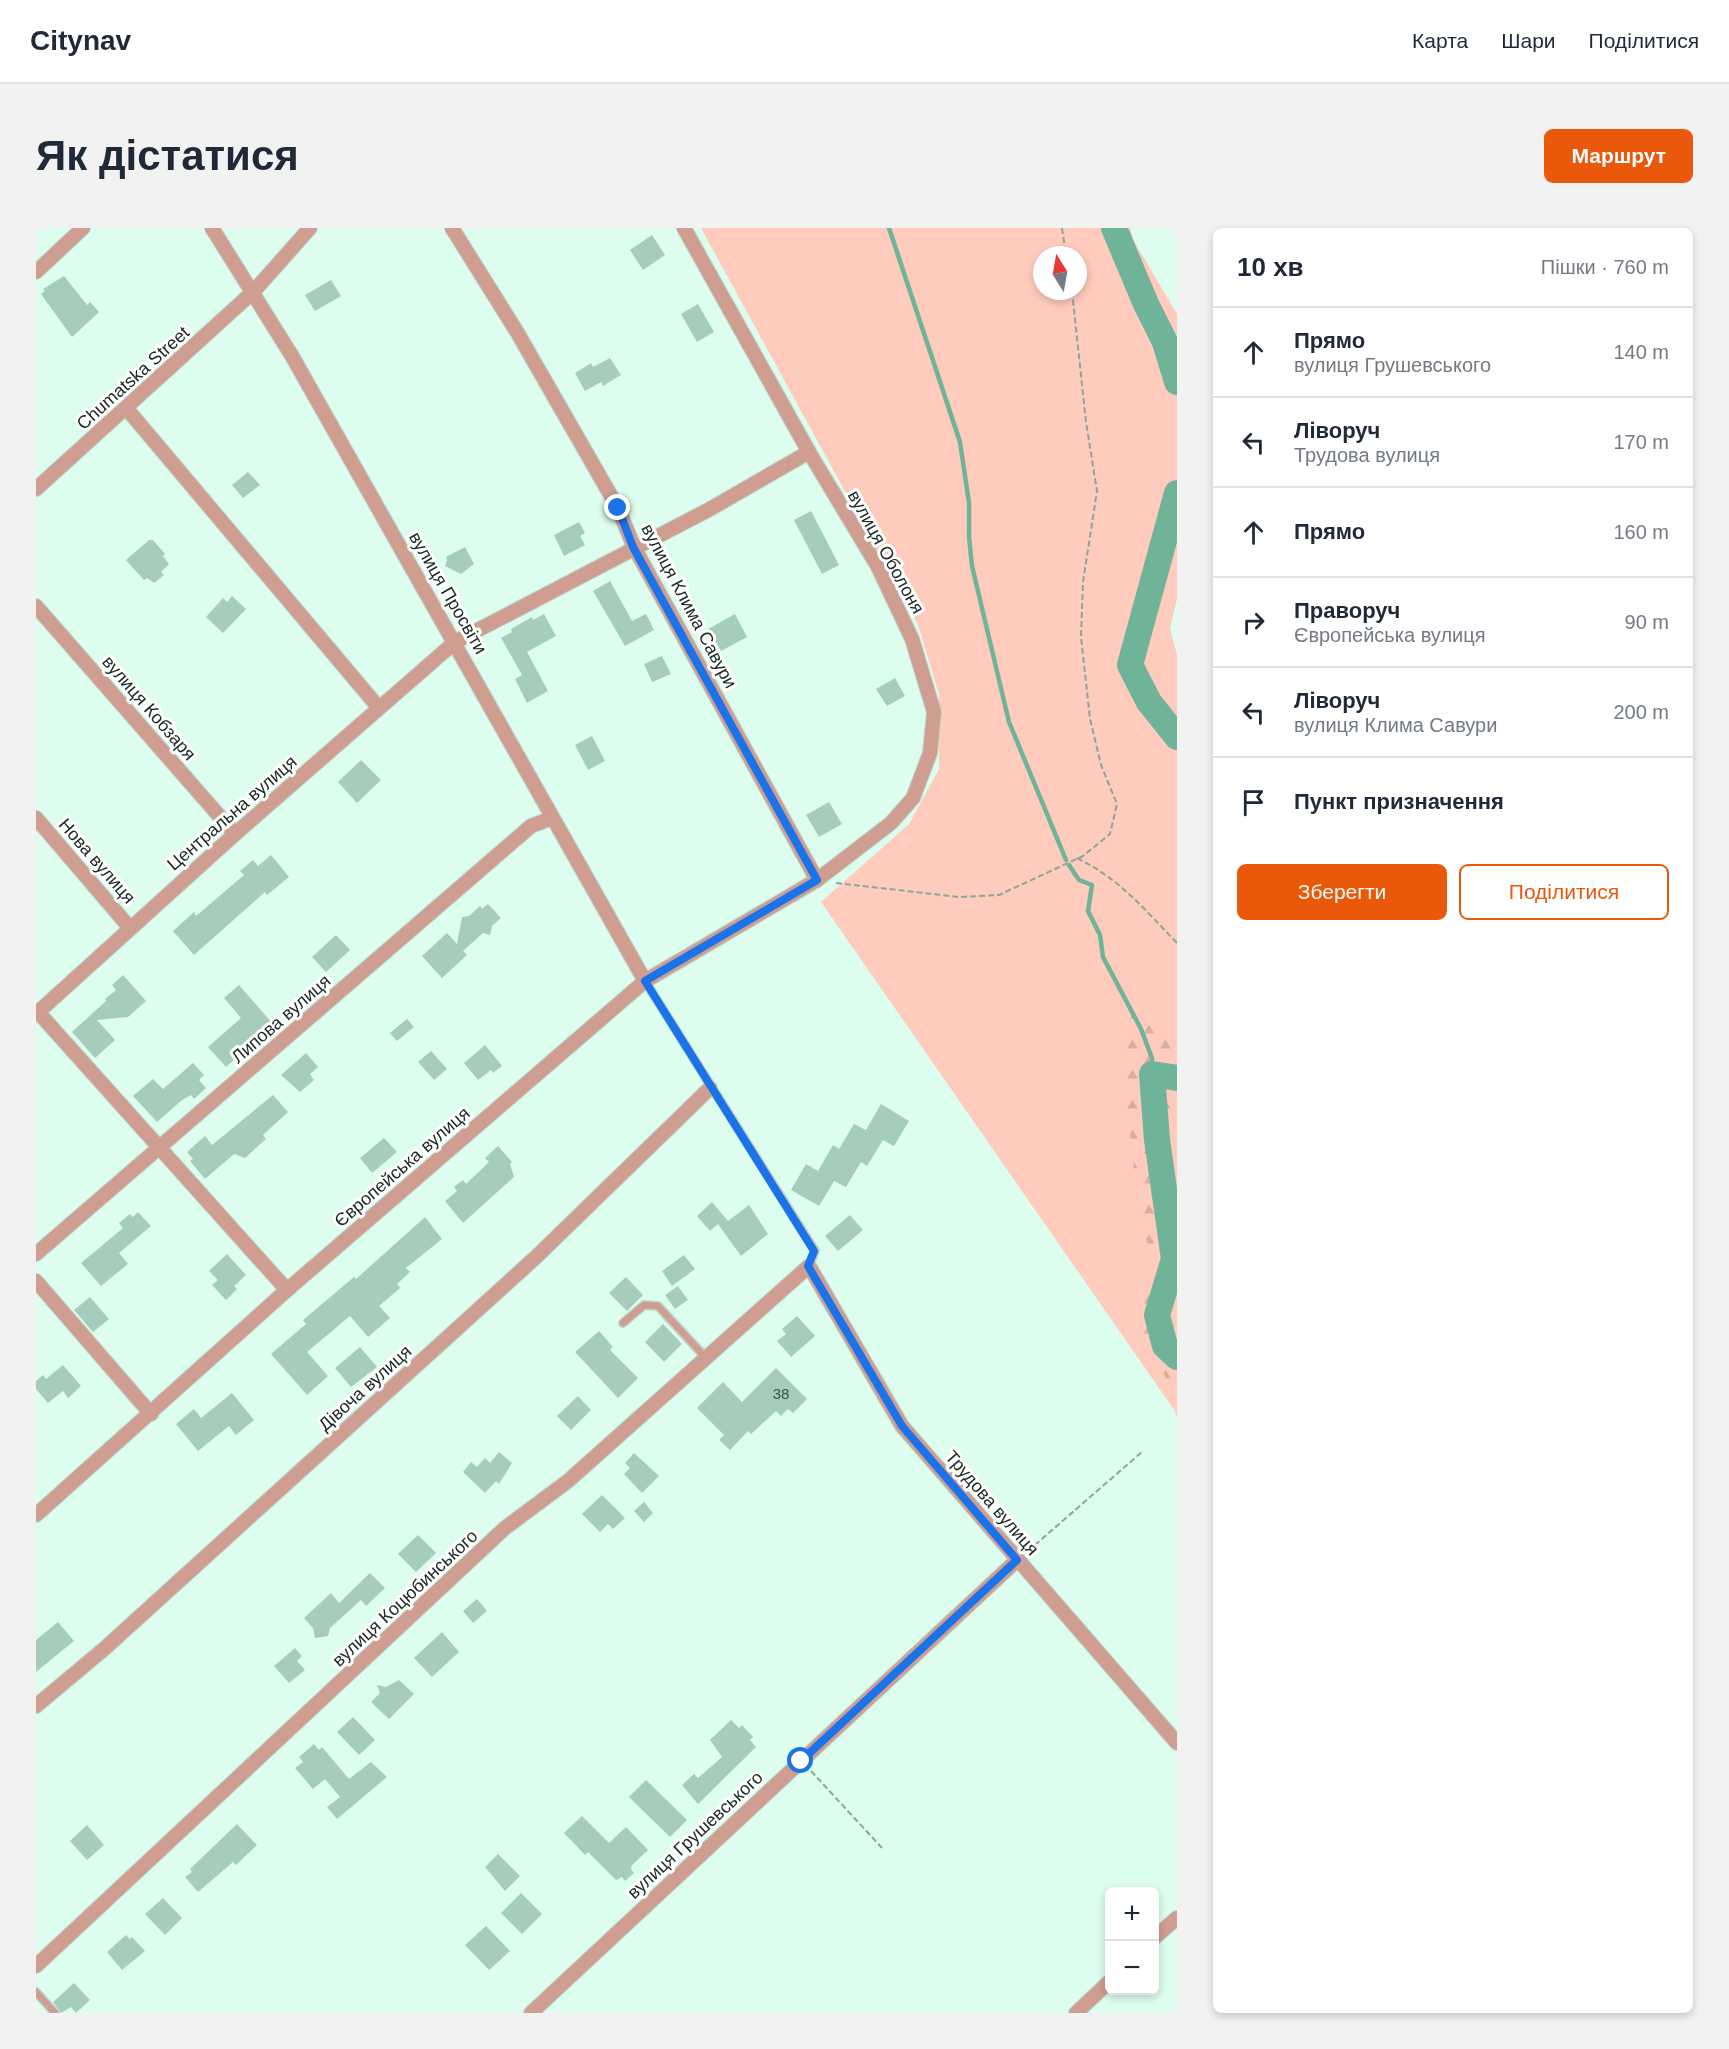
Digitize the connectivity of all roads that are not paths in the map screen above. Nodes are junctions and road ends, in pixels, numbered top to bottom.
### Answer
1 (83, 228) edge
2 (212, 228) edge
3 (310, 228) edge
4 (452, 228) edge
5 (684, 228) edge
6 (36, 272) edge
7 (254, 291) junction
8 (127, 409) junction
9 (809, 452) junction
10 (36, 489) edge
11 (633, 547) junction
12 (36, 606) edge
13 (455, 642) junction
14 (379, 708) junction
15 (36, 818) edge
16 (552, 818) junction
17 (234, 834) junction
18 (817, 880) junction
19 (130, 928) junction
20 (645, 981) junction
21 (37, 1013) edge
22 (710, 1088) junction
23 (159, 1149) junction
24 (36, 1254) edge
25 (808, 1266) junction
26 (36, 1281) edge
27 (287, 1290) junction
28 (622, 1323) dead end
29 (706, 1358) junction
30 (151, 1414) junction
31 (36, 1515) edge
32 (1017, 1560) junction
33 (36, 1706) edge
34 (1177, 1743) edge
35 (1177, 1918) edge
36 (1159, 1934) edge
37 (36, 1966) edge
38 (1105, 1986) edge
39 (36, 1992) edge
40 (55, 2013) edge
41 (531, 2013) edge
42 (1076, 2013) edge

1 - 6 street
2 - 7 street, вулиця Просвіти
3 - 7 street, Chumatska Street
4 - 11 street, вулиця Клима Савури
5 - 9 street, вулиця Оболоня
7 - 8 street, Chumatska Street
7 - 13 street, вулиця Просвіти
8 - 10 street, Chumatska Street
8 - 14 street
9 - 11 street, Центральна вулиця
9 - 18 street, вулиця Оболоня
11 - 13 street, Центральна вулиця
11 - 18 street, вулиця Клима Савури
12 - 17 street, вулиця Кобзаря
13 - 14 street, Центральна вулиця
13 - 16 street, вулиця Просвіти
14 - 17 street, Центральна вулиця
15 - 19 street, Нова вулиця
16 - 20 street, вулиця Просвіти
16 - 23 street, Липова вулиця
17 - 19 street, Центральна вулиця
18 - 20 street, Європейська вулиця
19 - 21 street, Центральна вулиця
20 - 22 lane
20 - 27 street, Європейська вулиця
21 - 23 street
22 - 25 lane
22 - 33 street, Дівоча вулиця
23 - 24 street, Липова вулиця
23 - 27 street
25 - 29 street, вулиця Коцюбинського
25 - 32 street, Трудова вулиця
26 - 30 street
27 - 30 street, Європейська вулиця
28 - 29 lane
29 - 37 street, вулиця Коцюбинського
30 - 31 street, Європейська вулиця
32 - 34 street, Трудова вулиця
32 - 41 street, вулиця Грушевського
35 - 36 street
38 - 42 street
39 - 40 lane

